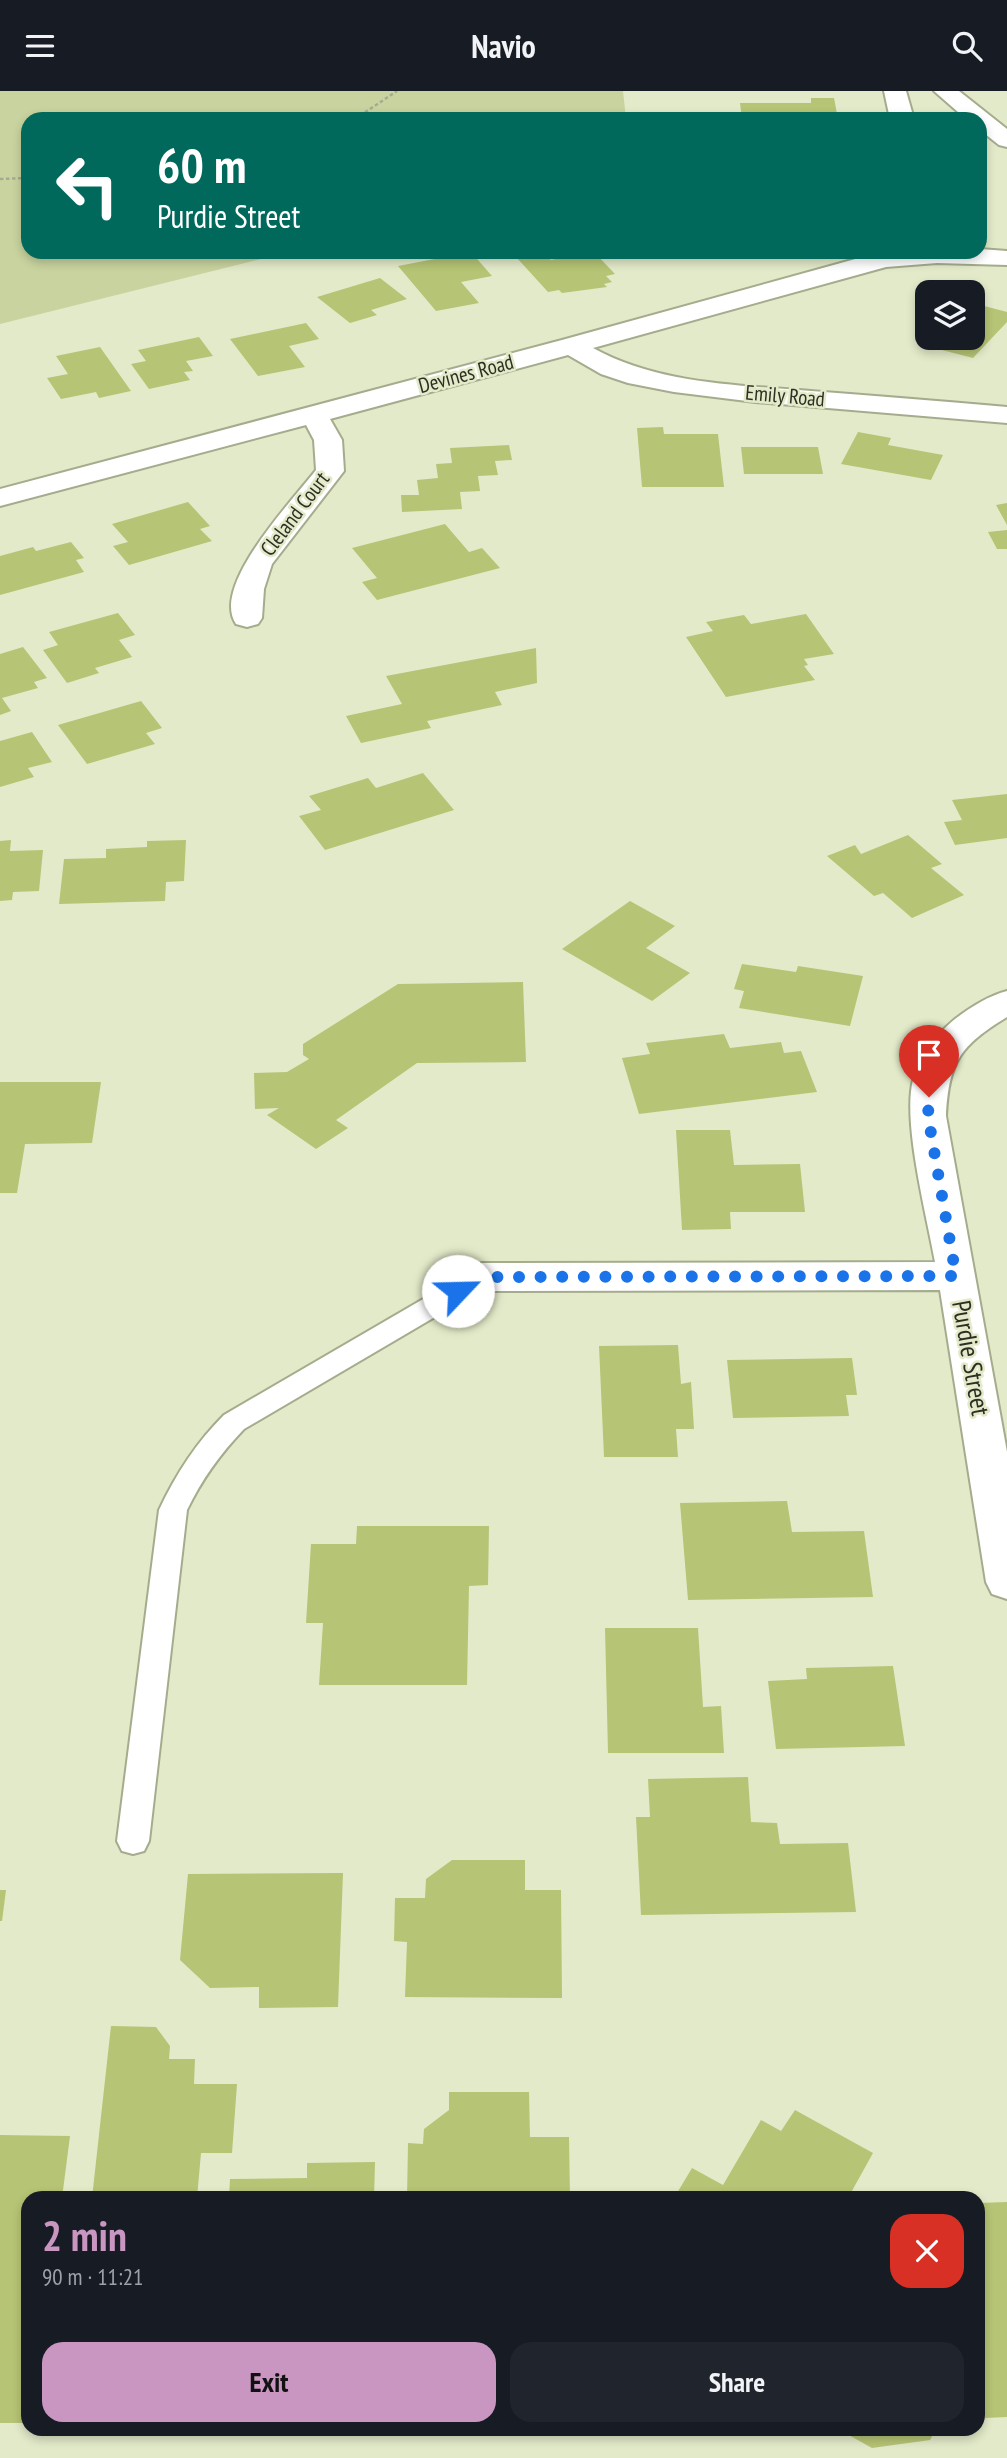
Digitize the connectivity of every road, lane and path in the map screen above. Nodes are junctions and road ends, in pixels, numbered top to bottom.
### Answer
1 (397, 91) edge
2 (895, 91) edge
3 (945, 91) edge
4 (366, 112) edge
5 (900, 112) edge
6 (971, 112) edge
7 (987, 124) edge
8 (1007, 139) edge
9 (0, 179) edge
10 (21, 179) edge
11 (987, 257) edge
12 (1007, 258) edge
13 (886, 259) edge
14 (571, 346) junction
15 (313, 413) junction
16 (1007, 415) edge
17 (0, 498) edge
18 (247, 618) dead end
19 (1007, 1002) edge
20 (956, 1276) junction
21 (482, 1277) joint
22 (1007, 1582) edge
23 (133, 1840) dead end

1 - 4 path
2 - 5 street
3 - 6 street
7 - 8 street
9 - 10 path
11 - 12 street, Devines Road
13 - 14 street, Devines Road
14 - 15 street, Devines Road
14 - 16 street, Emily Road
15 - 17 street, Devines Road
15 - 18 street, Cleland Court
19 - 20 street, Purdie Street
20 - 21 street
20 - 22 street, Purdie Street
21 - 23 lane

